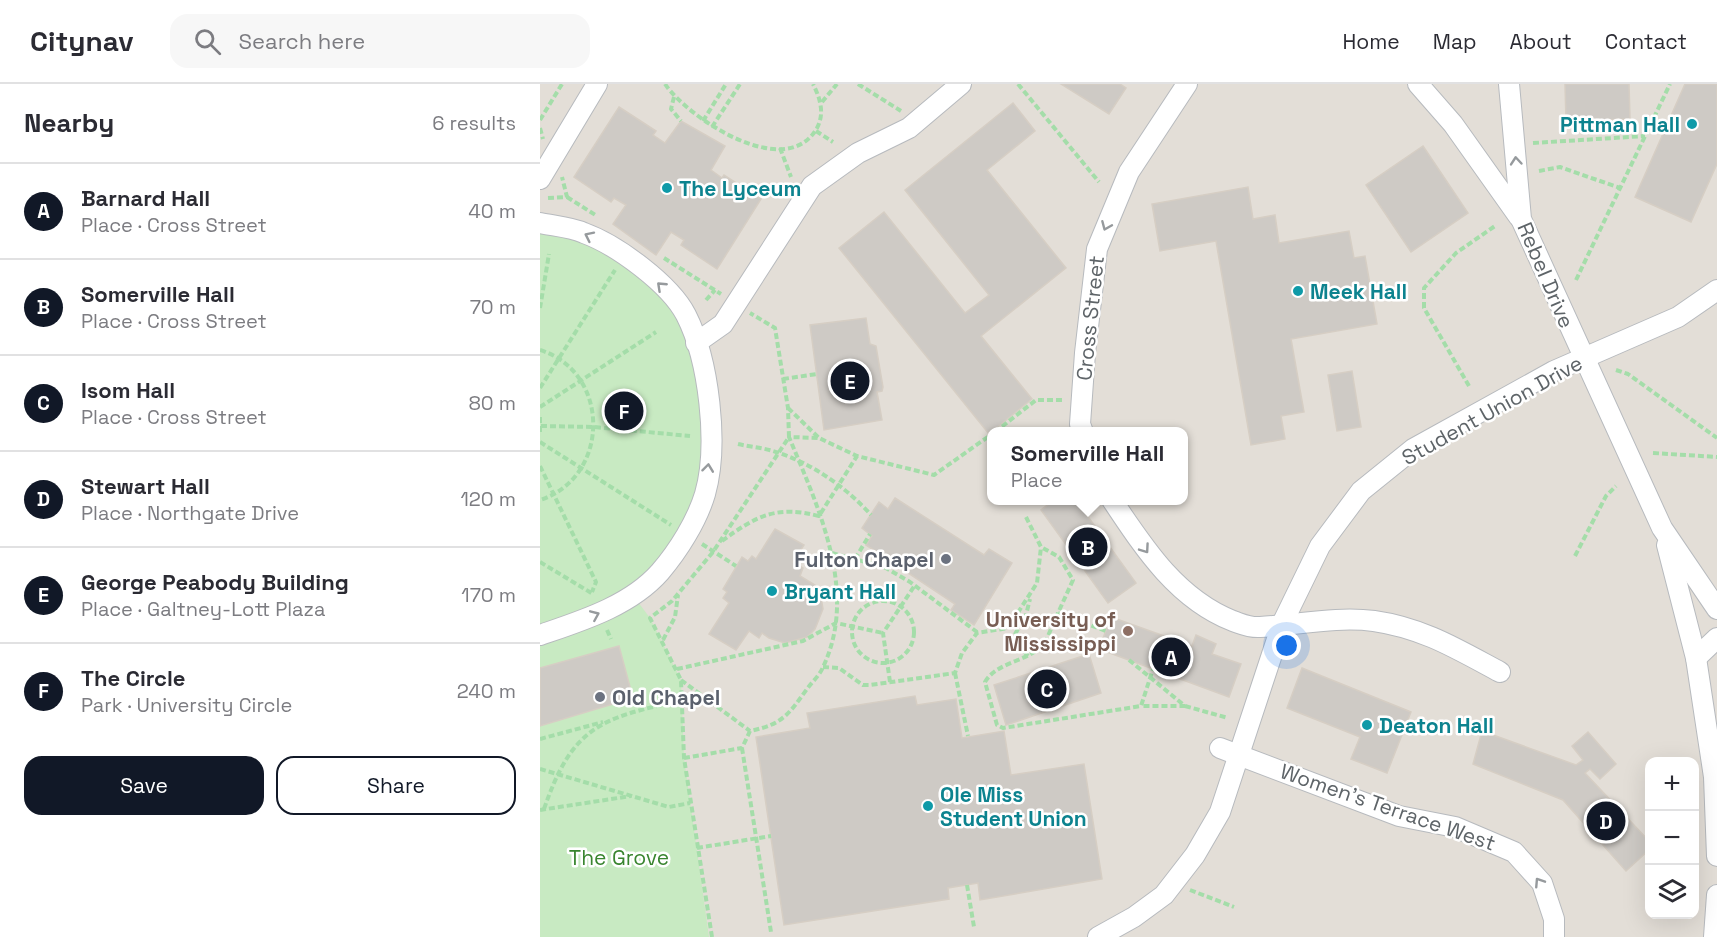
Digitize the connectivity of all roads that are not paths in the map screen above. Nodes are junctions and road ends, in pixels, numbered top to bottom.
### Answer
1 (597, 84) edge
2 (961, 84) edge
3 (1186, 84) edge
4 (1418, 84) edge
5 (1509, 84) edge
6 (540, 179) edge
7 (1521, 219) junction
8 (540, 223) edge
9 (1717, 290) edge
10 (696, 343) junction
11 (1583, 359) junction
12 (1081, 427) edge
13 (1115, 505) edge
14 (1662, 528) junction
15 (1717, 609) edge
16 (1282, 624) junction
17 (540, 635) edge
18 (1717, 638) edge
19 (1696, 658) junction
20 (1500, 672) dead end
21 (1229, 751) junction
22 (1717, 856) edge
23 (1717, 895) edge
24 (1098, 937) edge
25 (1554, 937) edge
26 (1714, 937) edge

1 - 6 street
2 - 10 street
3 -> 12 street, Cross Street
4 - 7 street
7 -> 5 street, Rebel Drive
7 - 11 street, Rebel Drive
10 -> 8 street
9 - 11 street, Student Union Drive
17 -> 10 street
11 - 14 street, Rebel Drive
11 - 16 street, Student Union Drive
13 -> 16 street
14 - 15 street, Rebel Drive
14 - 19 street
16 - 20 street
16 - 21 street, Student Union Drive
18 - 19 street
19 - 22 street
21 - 24 street, Student Union Drive
25 -> 21 street, Women's Terrace West
23 - 26 street

